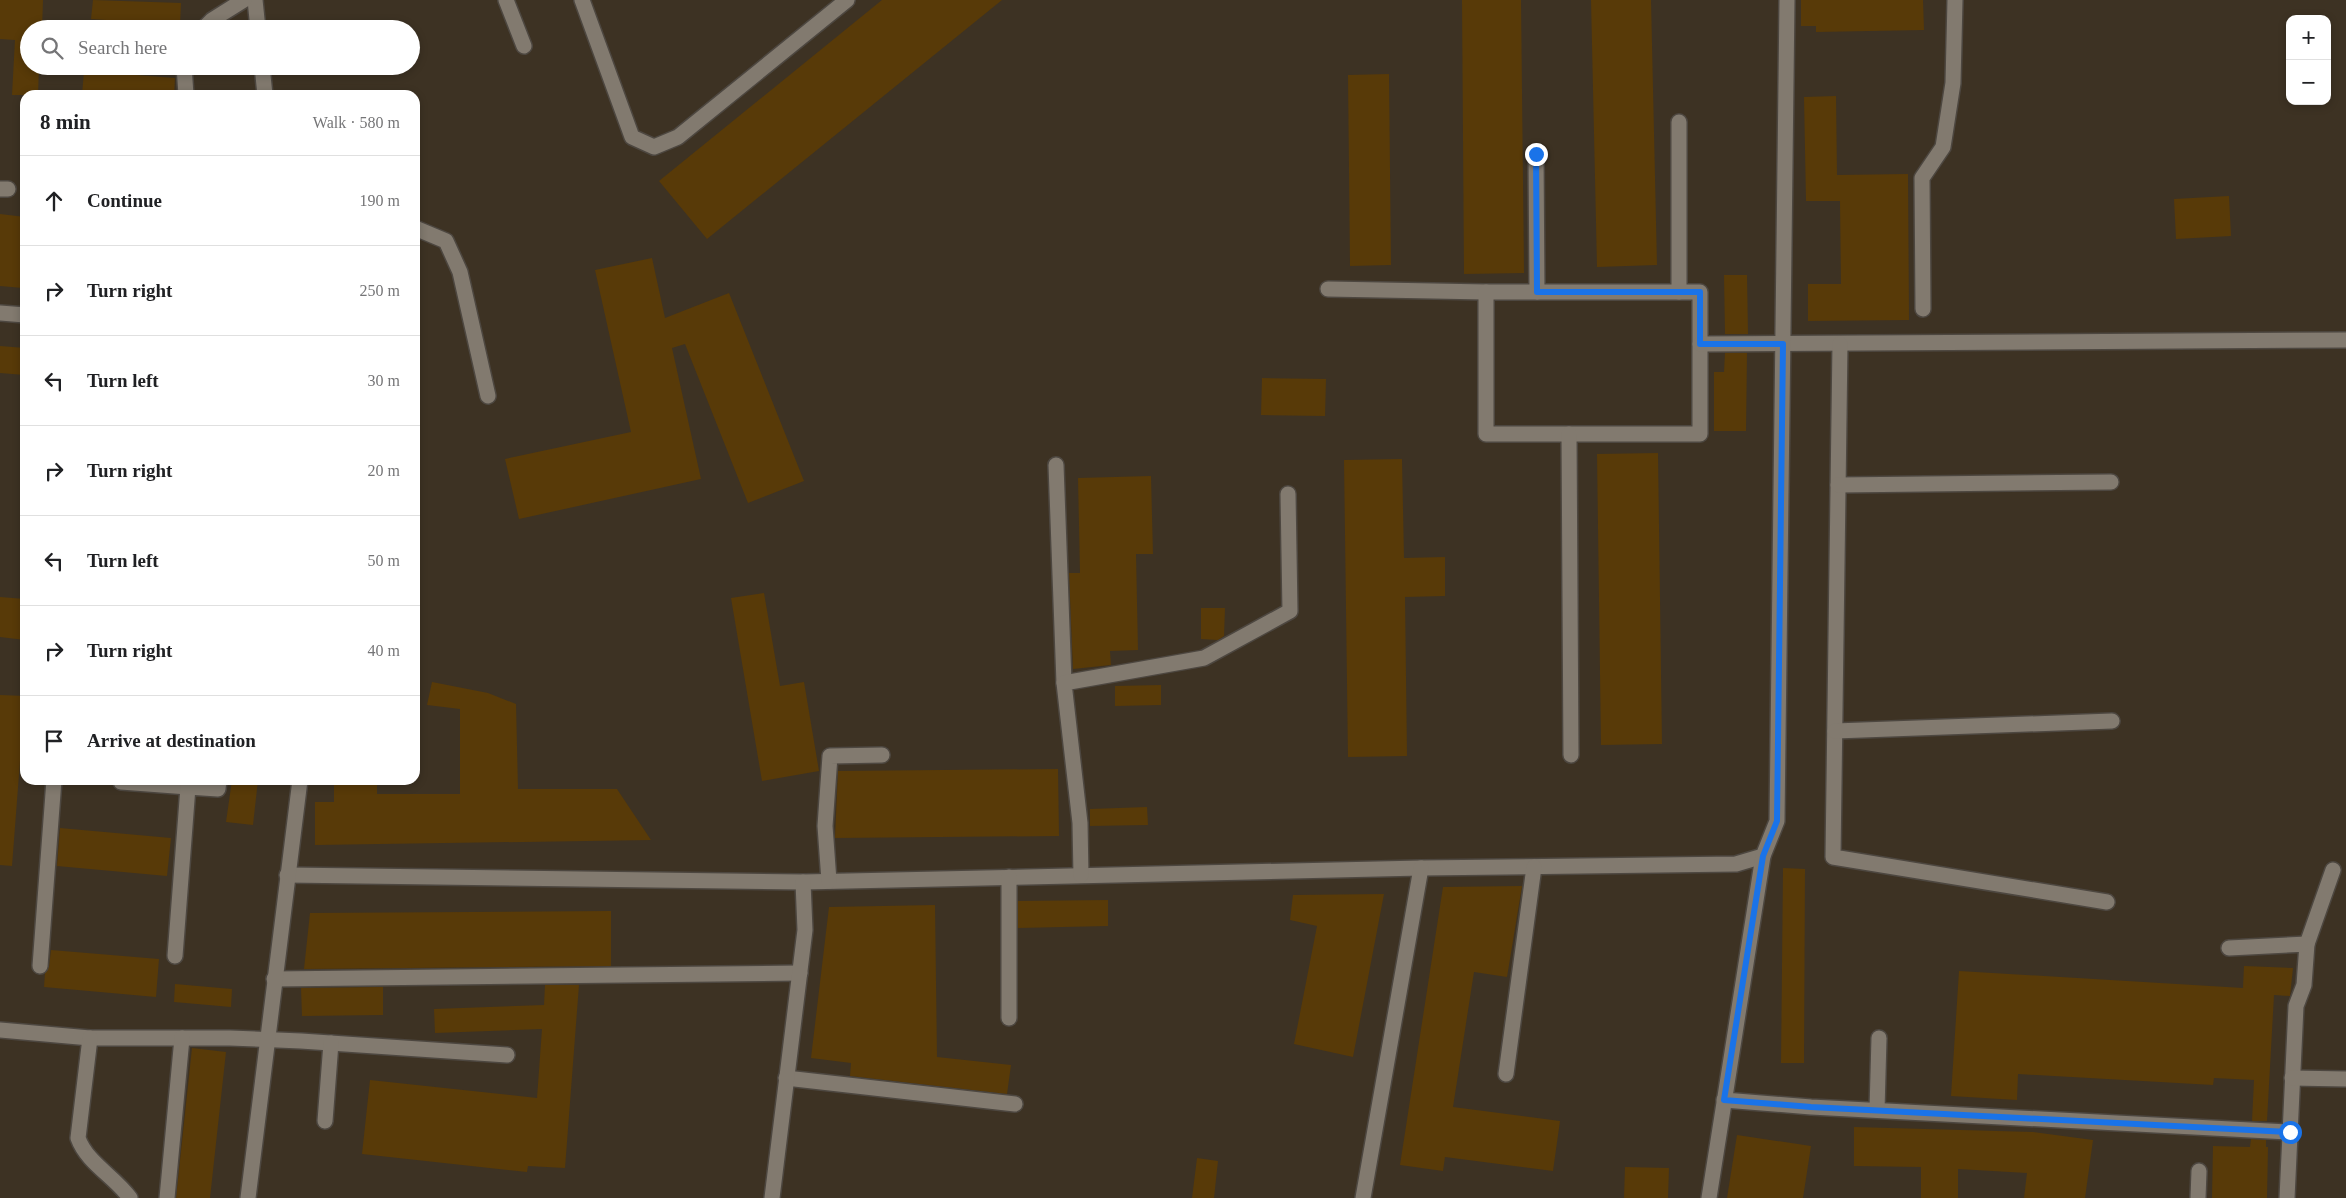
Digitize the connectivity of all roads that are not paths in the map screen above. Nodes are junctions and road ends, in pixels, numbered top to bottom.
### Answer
1 (244, 0) edge
2 (255, 0) edge
3 (506, 0) edge
4 (582, 0) edge
5 (847, 0) edge
6 (1787, 0) edge
7 (1955, 0) edge
8 (212, 20) edge
9 (257, 20) edge
10 (524, 46) dead end
11 (185, 75) edge
12 (263, 75) edge
13 (186, 90) edge
14 (264, 90) edge
15 (1678, 122) dead end
16 (1536, 154) dead end
17 (420, 230) edge
18 (1328, 289) dead end
19 (1486, 292) junction
20 (1537, 292) junction
21 (1679, 292) junction
22 (1923, 309) dead end
23 (0, 313) edge
24 (20, 315) edge
25 (2346, 340) edge
26 (1700, 344) junction
27 (1783, 344) junction
28 (1840, 344) junction
29 (488, 396) dead end
30 (1569, 434) junction
31 (1056, 464) dead end
32 (2111, 482) dead end
33 (1838, 485) junction
34 (1288, 494) dead end
35 (1064, 683) junction
36 (2112, 721) dead end
37 (1835, 730) junction
38 (882, 755) dead end
39 (1571, 755) dead end
40 (54, 785) edge
41 (161, 785) edge
42 (218, 785) edge
43 (299, 785) edge
44 (188, 787) junction
45 (1763, 856) junction
46 (1534, 866) junction
47 (1421, 868) junction
48 (2333, 870) dead end
49 (287, 875) junction
50 (1081, 875) junction
51 (1009, 877) junction
52 (830, 881) junction
53 (803, 882) junction
54 (2107, 902) dead end
55 (2307, 944) junction
56 (2229, 948) dead end
57 (175, 956) dead end
58 (40, 966) dead end
59 (800, 973) junction
60 (274, 980) junction
61 (1009, 1018) dead end
62 (0, 1030) edge
63 (90, 1038) junction
64 (182, 1038) junction
65 (1879, 1038) dead end
66 (267, 1040) junction
67 (331, 1043) junction
68 (507, 1055) dead end
69 (1506, 1074) dead end
70 (786, 1078) junction
71 (2292, 1078) junction
72 (2346, 1079) edge
73 (1724, 1100) junction
74 (1015, 1104) dead end
75 (1877, 1110) junction
76 (325, 1121) dead end
77 (2290, 1132) junction
78 (2199, 1171) dead end
79 (130, 1198) edge
80 (167, 1198) edge
81 (248, 1198) edge
82 (772, 1198) edge
83 (1363, 1198) edge
84 (1709, 1198) edge
85 (2198, 1198) edge
86 (2287, 1198) edge

1 - 8 street
2 - 9 street
3 - 10 street
4 - 5 street
6 - 27 street
7 - 22 street
11 - 13 street
12 - 14 street
15 - 21 street
16 - 20 street
17 - 29 street
18 - 19 street
19 - 20 street
19 - 30 street
20 - 21 street
21 - 26 street
23 - 24 street
25 - 28 street
26 - 27 street
26 - 30 street
27 - 28 street
27 - 45 street
28 - 33 street
30 - 39 street
31 - 35 street
32 - 33 street
33 - 37 street
34 - 35 street
35 - 50 street
36 - 37 street
37 - 54 street
38 - 52 street
40 - 58 street
41 - 44 street
42 - 44 street
43 - 49 street
44 - 57 street
45 - 46 street
45 - 73 street
46 - 47 street
46 - 69 street
47 - 50 street
47 - 83 street
48 - 55 street
49 - 53 street
49 - 60 street
50 - 51 street
51 - 52 street
51 - 61 street
52 - 53 street
53 - 59 street
55 - 56 street
55 - 71 street
59 - 60 street
59 - 70 street
60 - 66 street
62 - 63 street
63 - 64 street
63 - 79 street
64 - 66 street
64 - 80 street
65 - 75 street
66 - 67 street
66 - 81 street
67 - 68 street
67 - 76 street
70 - 74 street
70 - 82 street
71 - 72 street
71 - 77 street
73 - 75 street
73 - 84 street
75 - 77 street
77 - 86 street
78 - 85 street

